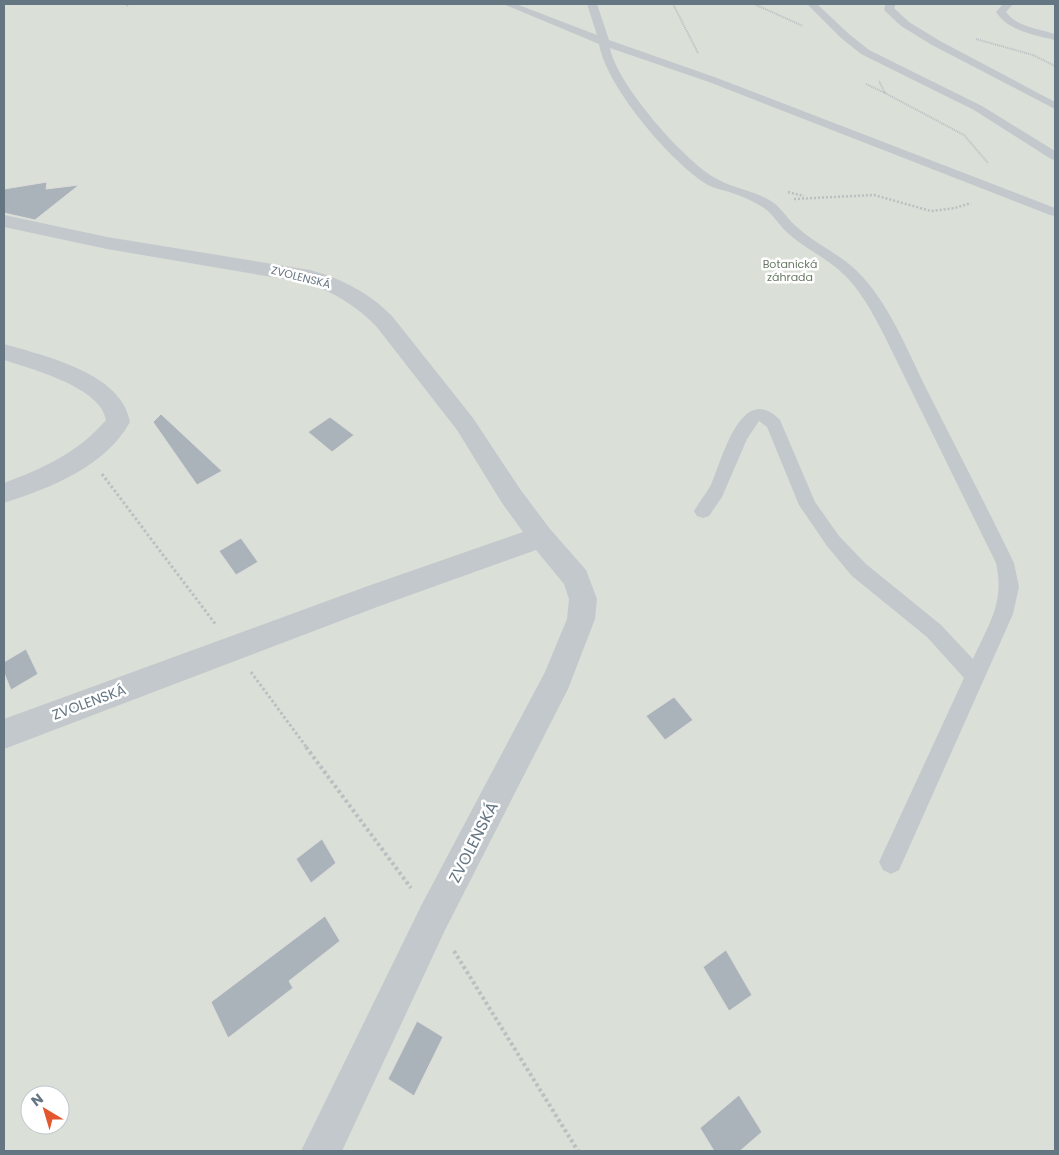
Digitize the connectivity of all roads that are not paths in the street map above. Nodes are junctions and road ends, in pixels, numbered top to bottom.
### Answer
1 (508, 4) edge
2 (592, 4) edge
3 (812, 4) edge
4 (890, 4) edge
5 (1008, 4) edge
6 (1055, 37) edge
7 (601, 40) junction
8 (1055, 106) edge
9 (1055, 156) edge
10 (1055, 212) edge
11 (4, 221) edge
12 (4, 352) edge
13 (4, 493) edge
14 (703, 511) dead end
15 (541, 537) junction
16 (976, 676) junction
17 (4, 734) edge
18 (892, 862) dead end
19 (321, 1151) edge

1 - 7 lane
2 - 7 lane
3 - 9 lane
4 - 8 lane
5 - 6 lane
7 - 10 lane
7 - 16 lane
11 - 15 street, ZVOLENSKÁ
12 - 13 street
14 - 16 lane
15 - 17 street, ZVOLENSKÁ
15 - 19 street, ZVOLENSKÁ
16 - 18 lane

